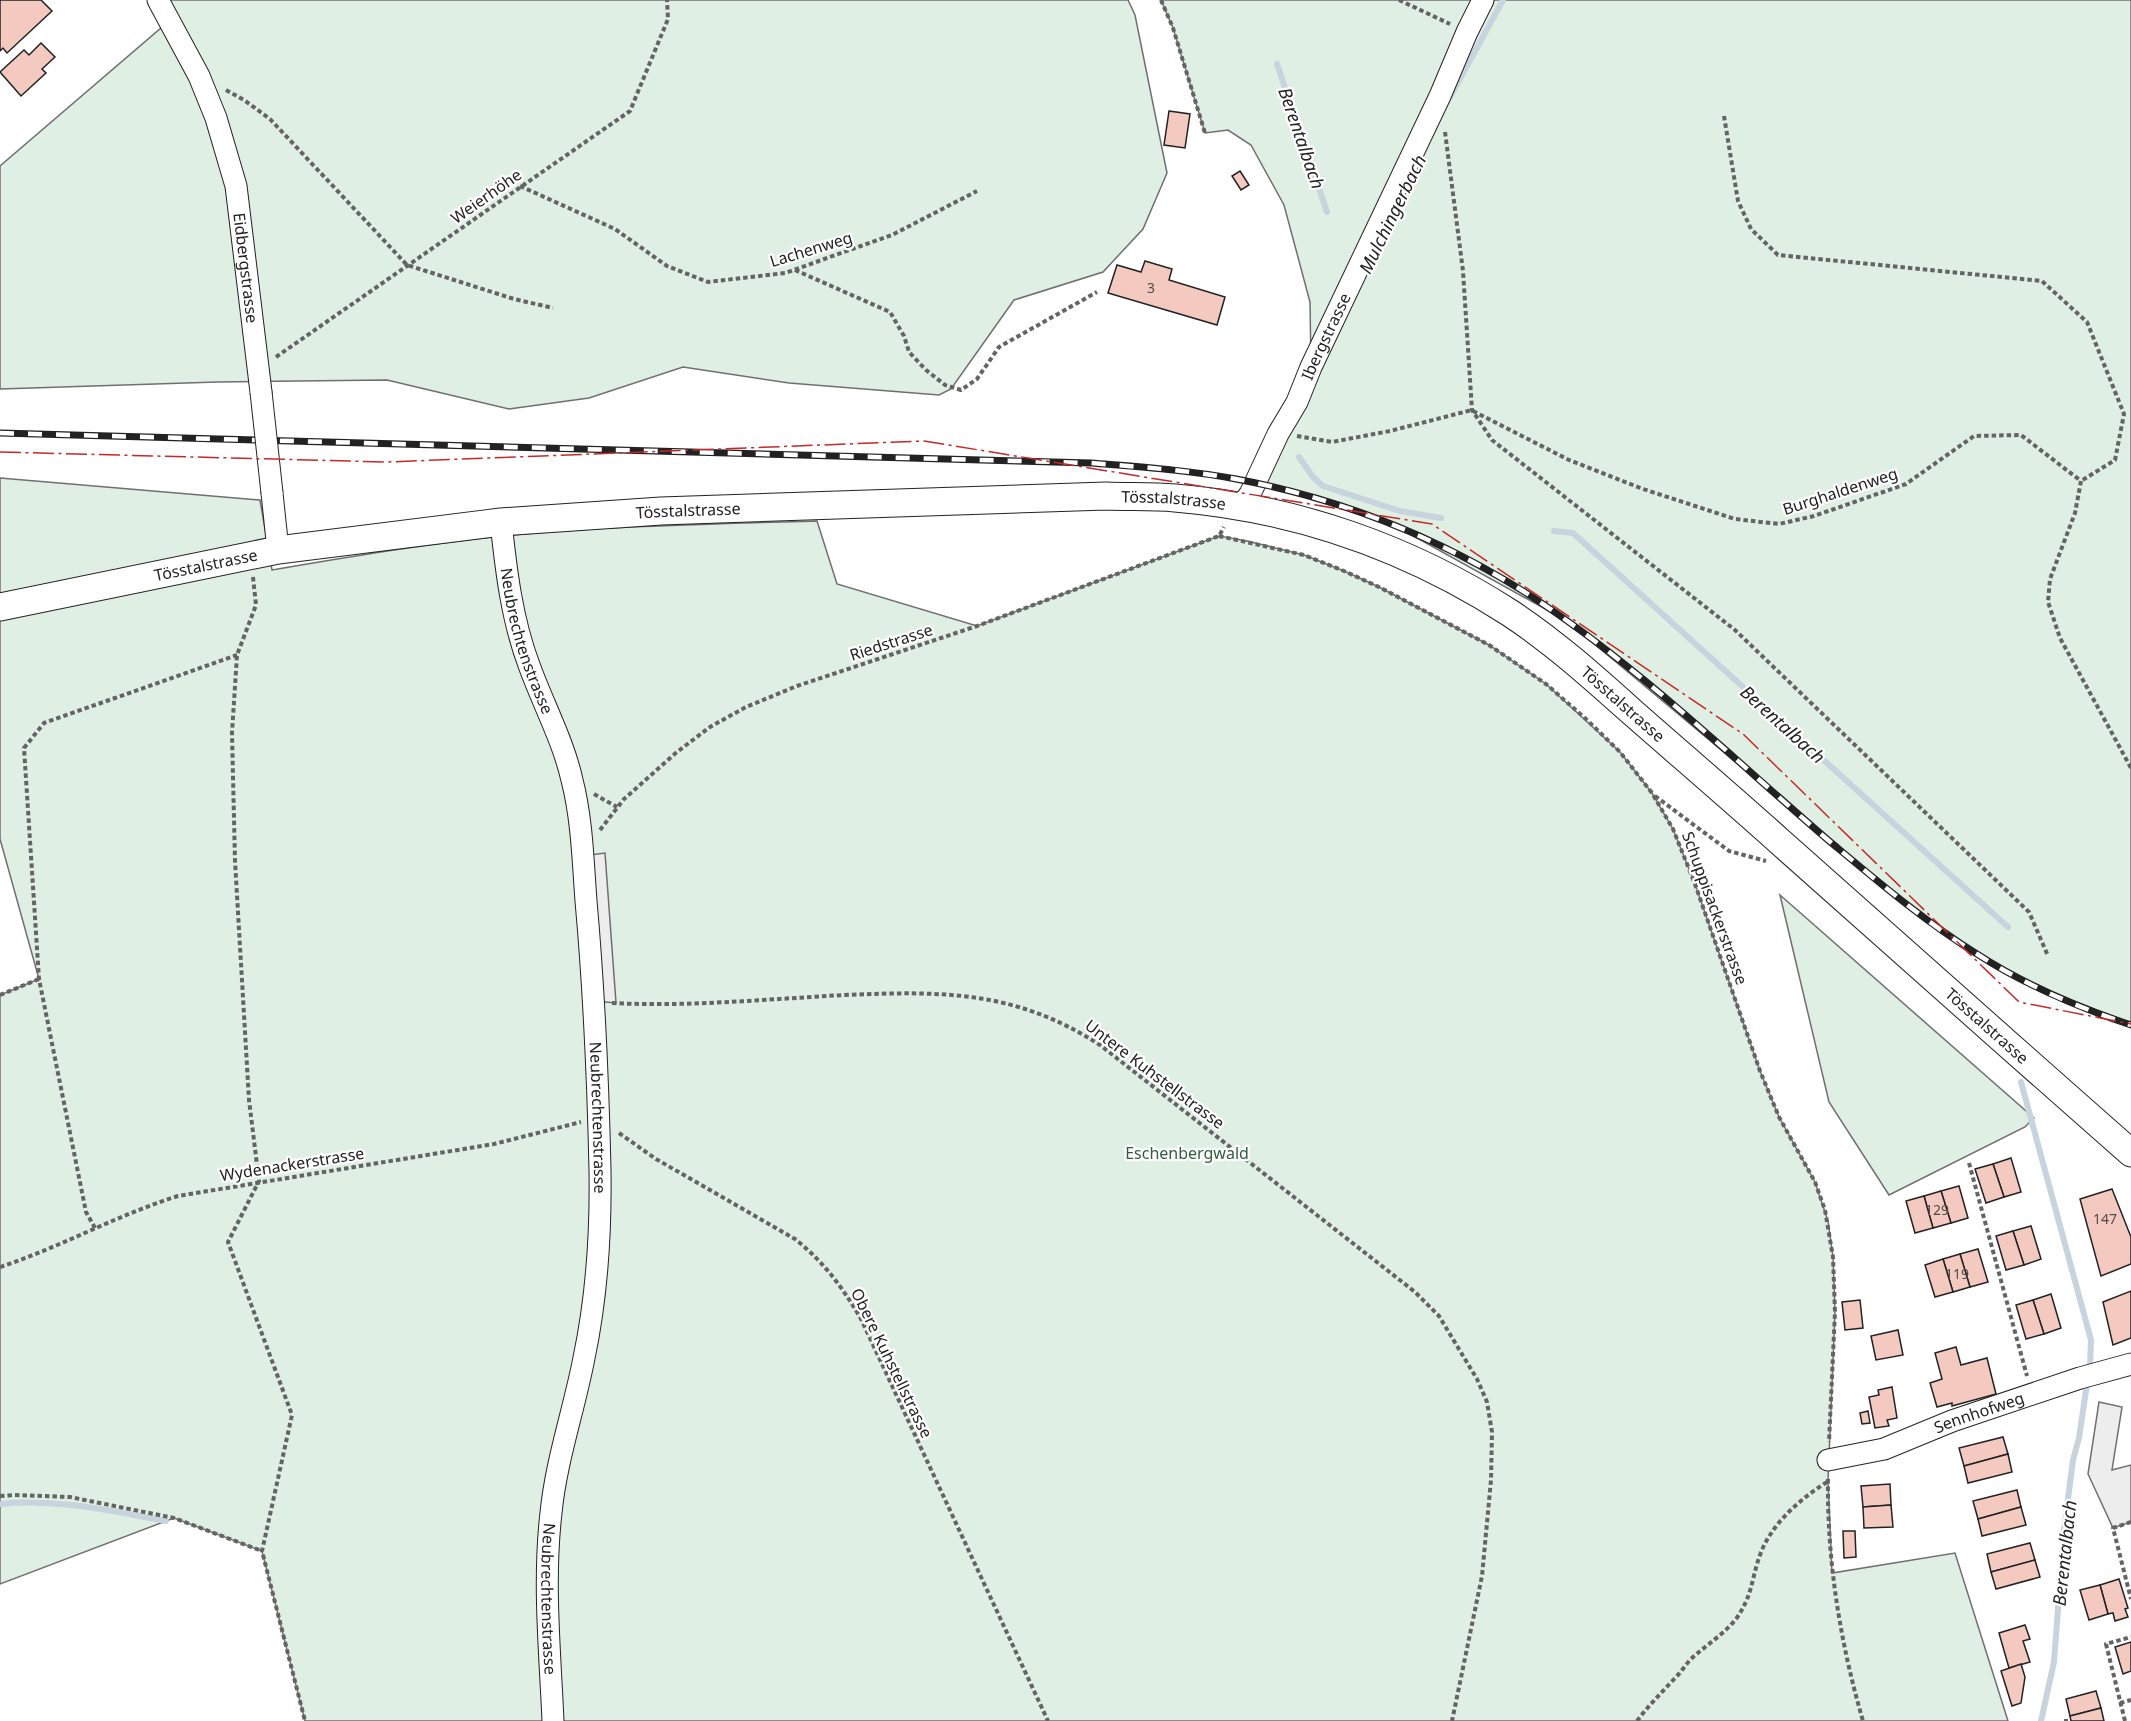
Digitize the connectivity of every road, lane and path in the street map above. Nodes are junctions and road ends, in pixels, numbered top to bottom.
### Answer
1 (158, 0) edge
2 (667, 0) edge
3 (1161, 0) edge
4 (1399, 0) edge
5 (1483, 0) edge
6 (1467, 32) junction
7 (198, 76) junction
8 (1724, 116) dead end
9 (1444, 131) dead end
10 (1205, 133) dead end
11 (520, 186) junction
12 (977, 191) dead end
13 (408, 265) junction
14 (794, 270) junction
15 (1097, 292) dead end
16 (553, 308) dead end
17 (258, 369) junction
18 (1472, 410) junction
19 (1278, 434) junction
20 (2081, 481) junction
21 (1241, 506) junction
22 (501, 522) junction
23 (1219, 536) junction
24 (278, 550) junction
25 (250, 555) junction
26 (0, 607) edge
27 (237, 655) junction
28 (2131, 768) edge
29 (1652, 793) junction
30 (582, 855) junction
31 (1774, 863) dead end
32 (2048, 956) dead end
33 (39, 980) junction
34 (0, 995) edge
35 (594, 1001) junction
36 (598, 1117) junction
37 (2131, 1153) edge
38 (1969, 1163) dead end
39 (259, 1181) junction
40 (95, 1228) junction
41 (0, 1267) edge
42 (2131, 1364) edge
43 (2033, 1395) junction
44 (1828, 1471) junction
45 (0, 1496) edge
46 (2131, 1522) edge
47 (262, 1551) junction
48 (2131, 1599) edge
49 (2131, 1638) edge
50 (2131, 1700) edge
51 (2120, 1703) junction
52 (305, 1721) edge
53 (553, 1721) edge
54 (1048, 1721) edge
55 (1452, 1721) edge
56 (1637, 1721) edge
57 (1863, 1721) edge
58 (2125, 1721) edge

1 - 7 street, Eidbergstrasse
2 - 11 path, Weierhöhe
3 - 10 path
4 - 6 path
5 - 6 street, Ibergstrasse
6 - 19 street, Ibergstrasse
7 - 13 path
7 - 17 street, Eidbergstrasse
8 - 20 path
9 - 18 path
11 - 13 path, Weierhöhe
11 - 14 path, Lachenweg
12 - 14 path, Lachenweg
13 - 16 path
13 - 17 path, Weierhöhe
14 - 15 path
17 - 24 street, Eidbergstrasse, bridge
18 - 19 path
18 - 20 path, Burghaldenweg
18 - 32 path
19 - 21 street, Ibergstrasse
20 - 28 path
21 - 22 main road, Tösstalstrasse
21 - 23 path
21 - 37 main road, Tösstalstrasse
22 - 24 main road, Tösstalstrasse
22 - 30 street, Neubrechtenstrasse
23 - 29 path, Schuppisackerstrasse
23 - 30 path, Riedstrasse
24 - 25 main road, Tösstalstrasse
25 - 26 main road, Tösstalstrasse
25 - 27 path
27 - 33 path
27 - 39 path
29 - 31 path
29 - 44 path, Schuppisackerstrasse
30 - 35 street, Neubrechtenstrasse
33 - 34 path
33 - 40 path
35 - 36 street, Neubrechtenstrasse
35 - 55 path, Untere Kuhstellstrasse
36 - 39 path, Wydenackerstrasse
36 - 53 street, Neubrechtenstrasse
36 - 54 path, Obere Kuhstellstrasse
38 - 43 path
39 - 40 path, Wydenackerstrasse
39 - 47 path
40 - 41 path, Wydenackerstrasse
42 - 43 street, Sennhofweg
43 - 44 street, Sennhofweg
44 - 56 path
44 - 57 path, Schuppisackerstrasse
45 - 47 path
46 - 48 path
47 - 52 path
49 - 51 path
50 - 51 path
51 - 58 path

